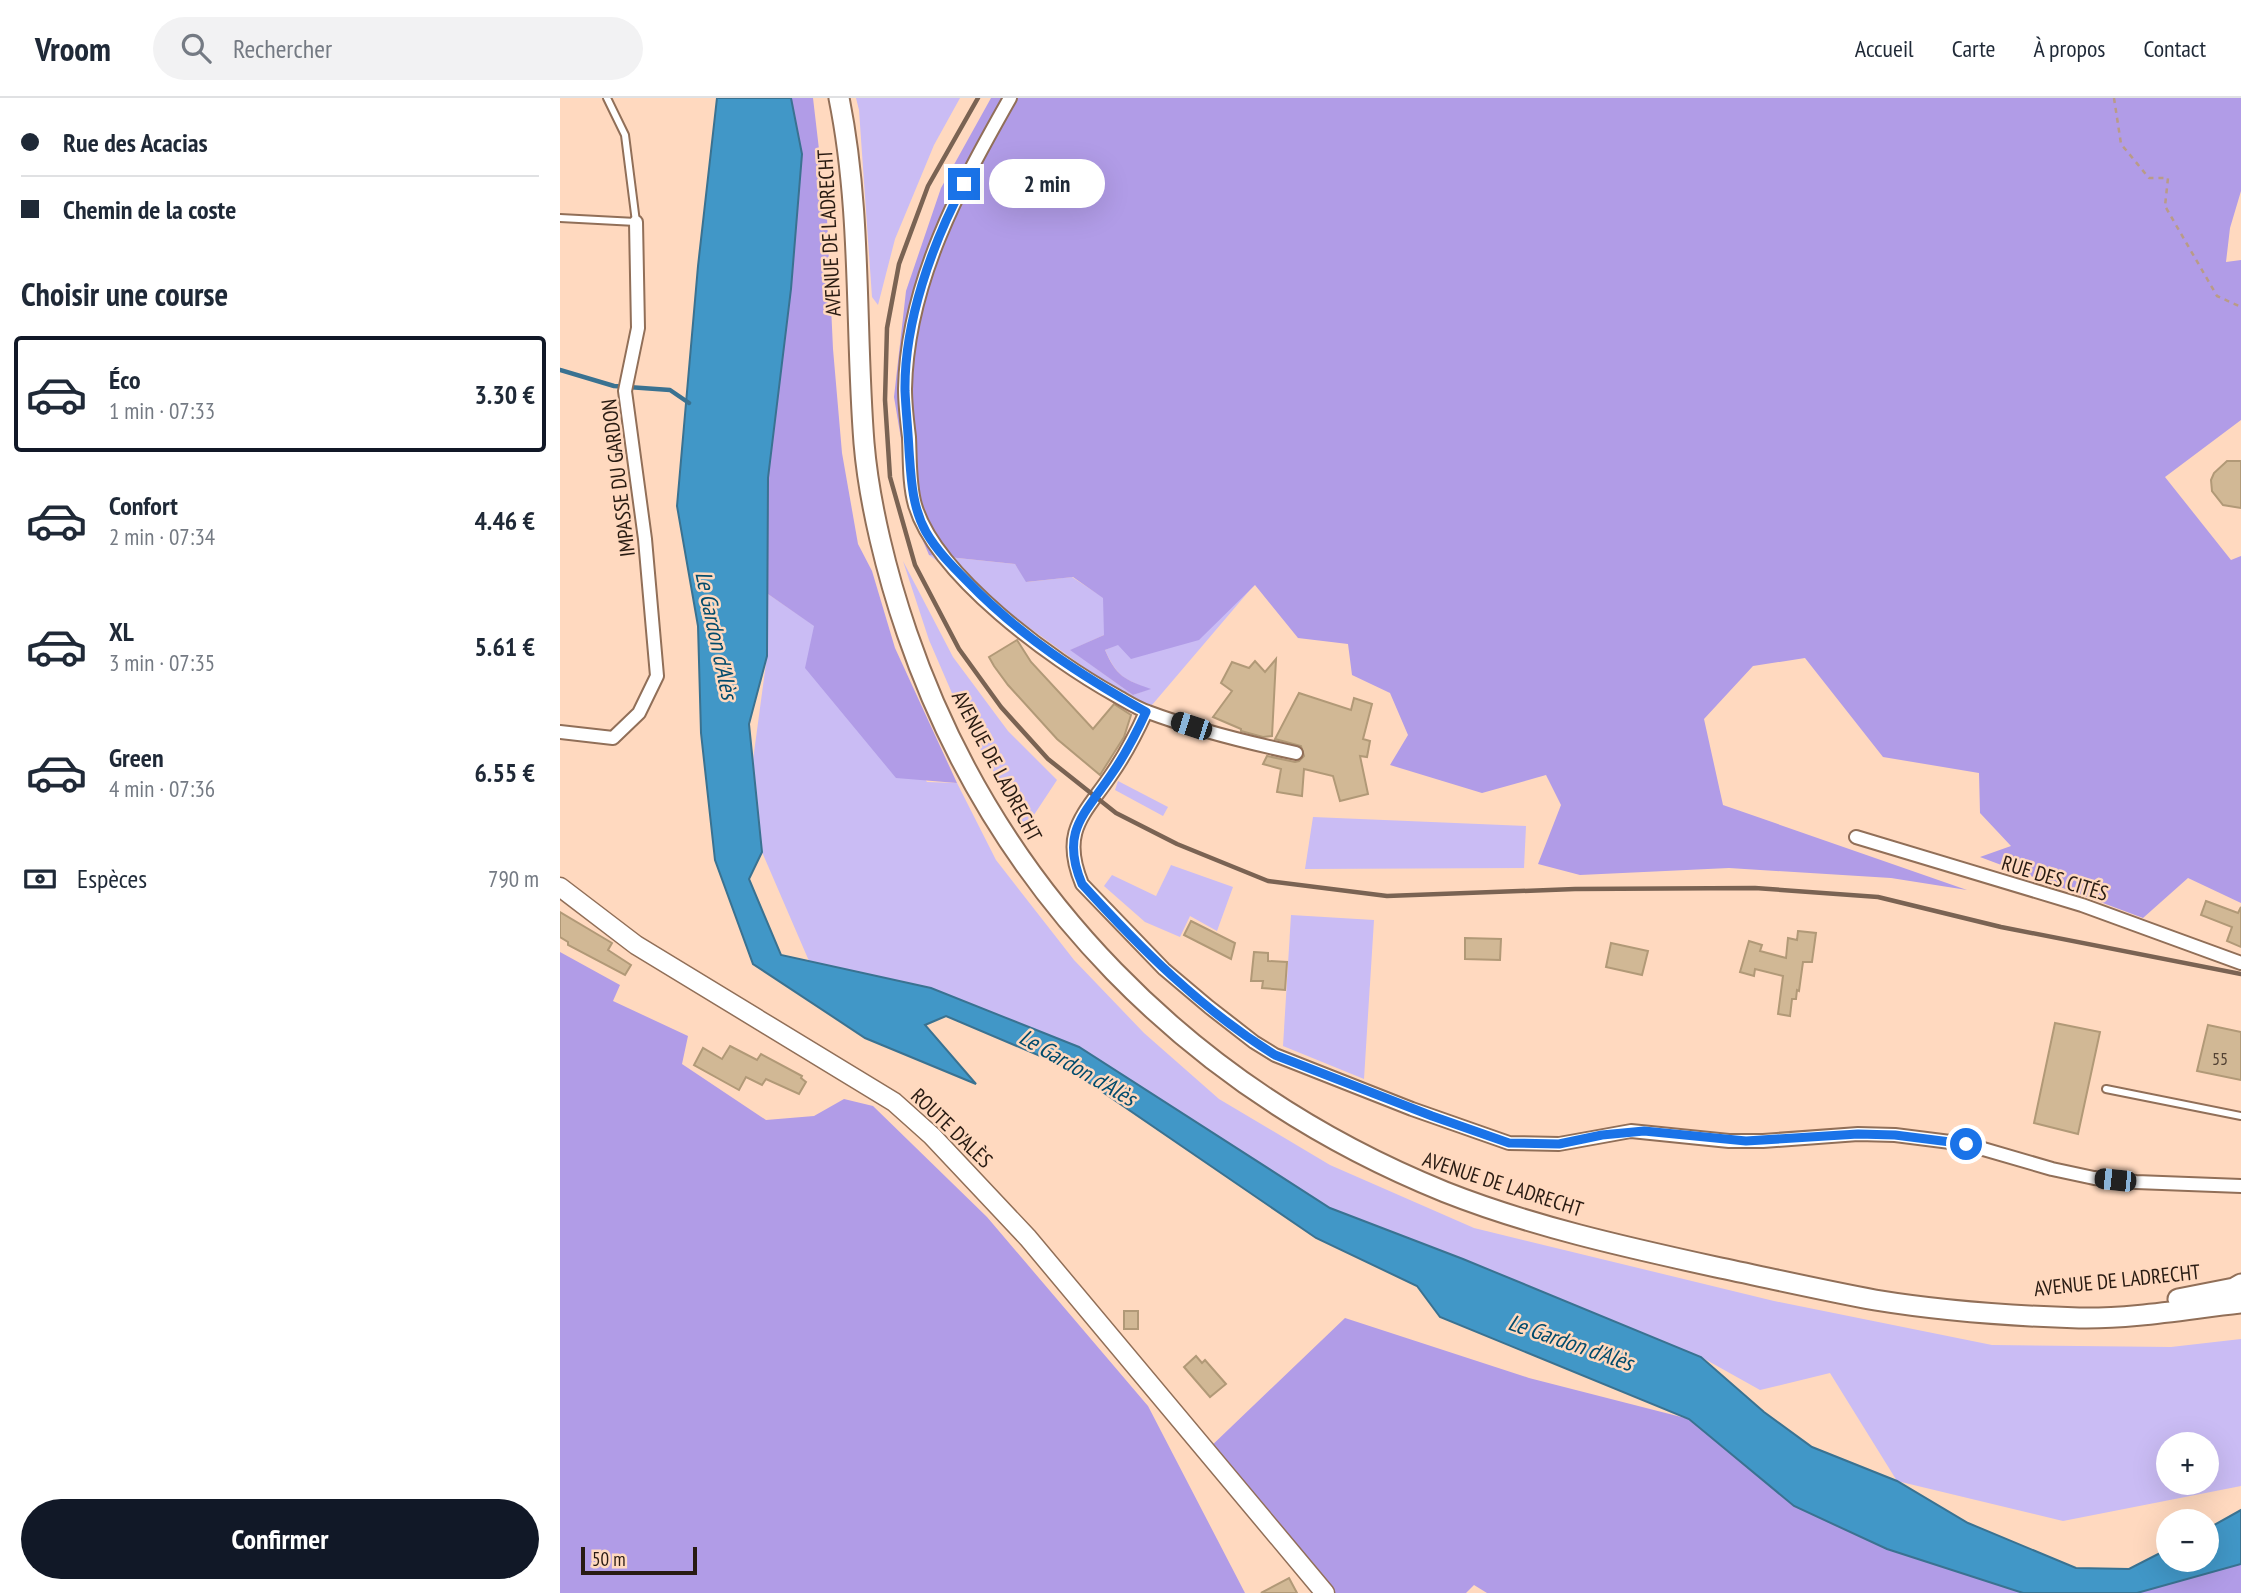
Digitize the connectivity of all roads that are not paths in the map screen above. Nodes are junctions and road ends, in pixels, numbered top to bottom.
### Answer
1 (607, 98) edge
2 (839, 98) edge
3 (1010, 98) edge
4 (560, 218) edge
5 (636, 222) junction
6 (1146, 712) junction
7 (560, 732) edge
8 (1296, 753) dead end
9 (1856, 837) dead end
10 (560, 887) edge
11 (2241, 963) edge
12 (2106, 1089) dead end
13 (2241, 1116) edge
14 (2241, 1186) edge
15 (2241, 1284) edge
16 (2241, 1303) edge
17 (1996, 1313) junction
18 (1325, 1593) edge

1 - 5 lane
2 - 17 main road, AVENUE DE LADRECHT
3 - 6 street
4 - 5 lane
5 - 7 street, IMPASSE DU GARDON
6 - 8 street
6 - 14 street
9 - 11 street, RUE DES CITÉS
10 - 18 main road, ROUTE D'ALÈS
12 - 13 lane
15 - 17 main road, AVENUE DE LADRECHT
16 - 17 main road, AVENUE DE LADRECHT

